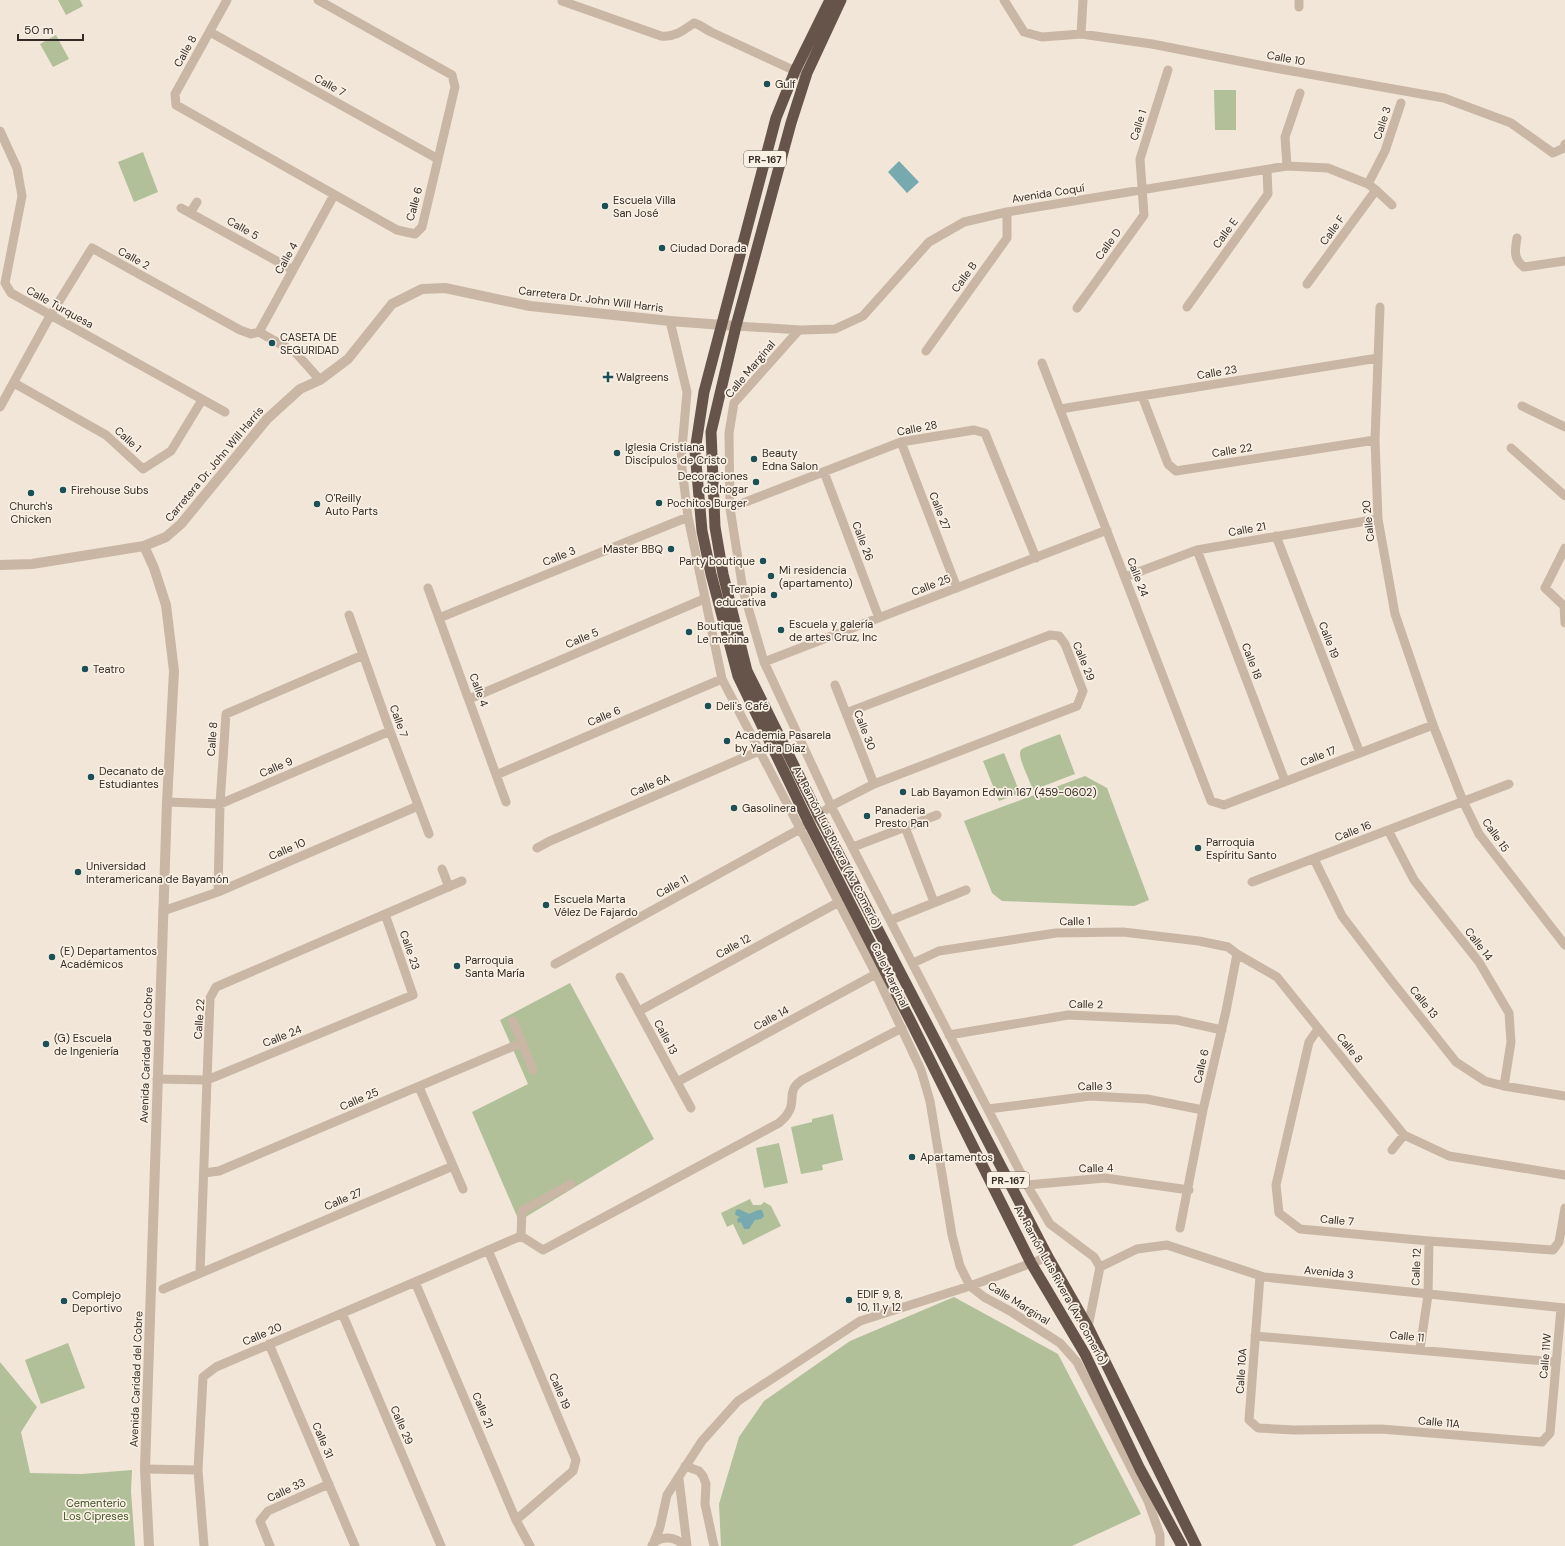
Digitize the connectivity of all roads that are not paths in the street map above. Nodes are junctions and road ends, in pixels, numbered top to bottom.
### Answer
1 (227, 0) edge
2 (318, 0) edge
3 (830, 0) edge
4 (841, 0) edge
5 (1004, 0) edge
6 (1083, 0) edge
7 (562, 2) dead end
8 (210, 32) junction
9 (1081, 34) junction
10 (1168, 70) dead end
11 (795, 71) junction
12 (806, 76) junction
13 (1300, 93) dead end
14 (1401, 103) dead end
15 (186, 111) joint
16 (1, 134) edge
17 (1565, 144) edge
18 (438, 159) junction
19 (1287, 166) junction
20 (1267, 170) junction
21 (1368, 184) junction
22 (1143, 190) junction
23 (1376, 190) junction
24 (334, 195) junction
25 (197, 202) dead end
26 (1392, 205) dead end
27 (181, 208) dead end
28 (1007, 212) junction
29 (190, 213) junction
30 (1517, 238) dead end
31 (1565, 261) edge
32 (293, 270) junction
33 (1307, 284) dead end
34 (1187, 307) dead end
35 (1380, 307) dead end
36 (1078, 308) dead end
37 (50, 316) junction
38 (670, 321) junction
39 (721, 325) junction
40 (736, 326) junction
41 (799, 330) junction
42 (259, 332) junction
43 (926, 351) dead end
44 (1378, 358) junction
45 (1042, 363) dead end
46 (320, 380) junction
47 (14, 383) junction
48 (1142, 396) junction
49 (202, 400) junction
50 (1522, 406) dead end
51 (0, 407) edge
52 (1060, 409) junction
53 (225, 412) dead end
54 (1565, 427) edge
55 (1375, 440) junction
56 (901, 442) junction
57 (1511, 448) dead end
58 (824, 472) junction
59 (1565, 496) edge
60 (730, 508) junction
61 (688, 517) junction
62 (1378, 520) junction
63 (1107, 530) junction
64 (1276, 536) junction
65 (144, 546) junction
66 (1565, 548) edge
67 (1197, 550) junction
68 (1036, 558) junction
69 (0, 565) edge
70 (1125, 577) junction
71 (428, 588) dead end
72 (957, 588) junction
73 (704, 599) junction
74 (349, 615) dead end
75 (440, 618) junction
76 (879, 618) junction
77 (1565, 623) edge
78 (363, 655) junction
79 (764, 662) junction
80 (722, 679) junction
81 (835, 685) dead end
82 (469, 699) junction
83 (846, 713) junction
84 (1433, 724) junction
85 (390, 731) junction
86 (759, 751) junction
87 (1360, 753) junction
88 (496, 775) junction
89 (1285, 782) junction
90 (874, 784) junction
91 (1509, 784) dead end
92 (1211, 801) joint
93 (1463, 801) junction
94 (167, 802) junction
95 (506, 802) dead end
96 (220, 804) junction
97 (418, 806) junction
98 (831, 806) junction
99 (936, 814) dead end
100 (819, 816) junction
101 (805, 826) junction
102 (905, 826) junction
103 (1388, 830) junction
104 (429, 834) dead end
105 (853, 847) junction
106 (537, 848) dead end
107 (1314, 858) junction
108 (442, 869) dead end
109 (462, 881) dead end
110 (1252, 882) dead end
111 (449, 887) junction
112 (966, 890) dead end
113 (218, 892) junction
114 (839, 902) junction
115 (934, 902) junction
116 (163, 911) junction
117 (385, 914) junction
118 (890, 920) junction
119 (1565, 945) edge
120 (1237, 954) junction
121 (913, 963) junction
122 (556, 964) dead end
123 (876, 974) junction
124 (620, 977) dead end
125 (413, 995) joint
126 (638, 1011) junction
127 (513, 1021) dead end
128 (902, 1028) junction
129 (1318, 1029) junction
130 (1222, 1030) junction
131 (949, 1034) junction
132 (521, 1043) junction
133 (533, 1070) dead end
134 (157, 1079) junction
135 (208, 1080) junction
136 (677, 1082) junction
137 (1504, 1086) junction
138 (419, 1087) junction
139 (1565, 1096) edge
140 (691, 1108) dead end
141 (988, 1109) junction
142 (1203, 1110) junction
143 (1404, 1135) junction
144 (1392, 1150) dead end
145 (453, 1166) junction
146 (204, 1172) junction
147 (1565, 1175) edge
148 (572, 1184) dead end
149 (1027, 1185) junction
150 (463, 1189) dead end
151 (1189, 1190) junction
152 (1564, 1213) edge
153 (1180, 1228) dead end
154 (521, 1236) junction
155 (1429, 1241) junction
156 (488, 1250) junction
157 (1048, 1257) junction
158 (1031, 1263) junction
159 (1100, 1266) junction
160 (200, 1273) junction
161 (1260, 1276) junction
162 (416, 1282) junction
163 (970, 1286) junction
164 (163, 1289) dead end
165 (1428, 1295) junction
166 (1563, 1308) edge
167 (342, 1313) junction
168 (1088, 1327) junction
169 (1255, 1336) junction
170 (269, 1344) junction
171 (1420, 1349) junction
172 (1556, 1362) junction
173 (1552, 1406) joint
174 (1294, 1430) joint
175 (685, 1466) junction
176 (145, 1468) junction
177 (198, 1470) junction
178 (679, 1479) junction
179 (329, 1484) junction
180 (516, 1520) junction
181 (652, 1544) edge
182 (149, 1546) edge
183 (204, 1546) edge
184 (270, 1546) edge
185 (355, 1546) edge
186 (441, 1546) edge
187 (530, 1546) edge
188 (685, 1546) edge
189 (714, 1546) edge
190 (1160, 1546) edge
191 (1182, 1546) edge
192 (1196, 1546) edge

1 - 8 street, Calle 8
2 - 18 street, Calle 6
3 - 11 highway, Av. Ramón Luis Rivera (Av. Comerío) / PR-167
4 - 12 highway, Av. Ramón Luis Rivera (Av. Comerío) / PR-167
5 - 9 street, Calle 10
6 - 9 street
7 - 11 street
8 - 15 street, Calle 8
8 - 18 street, Calle 7
9 - 17 street, Calle 10
10 - 22 street, Calle 1
11 - 12 street
11 - 39 highway, Av. Ramón Luis Rivera (Av. Comerío) / PR-167
12 - 40 highway, Av. Ramón Luis Rivera (Av. Comerío) / PR-167
13 - 19 street
14 - 21 street, Calle 3
15 - 24 street, Calle 6
16 - 37 street, Calle Turquesa
18 - 24 street, Calle 6
19 - 20 street, Avenida Coquí
19 - 21 street, Avenida Coquí
20 - 22 street, Avenida Coquí
20 - 34 street, Calle E
21 - 23 street, Avenida Coquí
22 - 28 street, Avenida Coquí
22 - 36 street, Calle D
23 - 26 street, Avenida Coquí
23 - 33 street, Calle F
24 - 32 street, Calle 4
25 - 29 street
27 - 29 street, Calle 5
28 - 41 street, Avenida Coquí
28 - 43 street, Calle B
29 - 32 street, Calle 5
30 - 31 street
32 - 42 street, Calle 4
35 - 44 street, Calle 20
37 - 42 street, Calle 2
37 - 47 street, Calle 2
37 - 49 street, Calle Turquesa
38 - 39 street, Carretera Dr. John Will Harris
38 - 46 street, Carretera Dr. John Will Harris
38 - 61 street, Calle Marginal
39 - 40 street, Carretera Dr. John Will Harris
39 - 101 highway, Av. Ramón Luis Rivera (Av. Comerío) / PR-167
40 - 41 street, Avenida Coquí
40 - 100 highway, Av. Ramón Luis Rivera (Av. Comerío) / PR-167
41 - 60 street, Calle Marginal
42 - 46 street, Calle 2
44 - 48 street, Calle 23
44 - 55 street, Calle 20
45 - 52 street, Calle 24
46 - 65 street, Carretera Dr. John Will Harris
47 - 49 street, Calle 1
47 - 51 street, Calle 2
48 - 52 street, Calle 23
48 - 55 street, Calle 22
49 - 53 street, Calle Turquesa
50 - 54 street
52 - 63 street, Calle 24
55 - 62 street, Calle 20
56 - 58 street, Calle 28
56 - 68 street, Calle 28
56 - 72 street, Calle 27
57 - 59 street
58 - 60 street, Calle 28
58 - 76 street, Calle 26
60 - 79 street, Calle Marginal
61 - 73 street, Calle Marginal
61 - 75 street, Calle 3
62 - 64 street, Calle 21
62 - 84 street, Calle 20
63 - 68 street, Calle 25
63 - 70 street, Calle 24
64 - 67 street, Calle 21
64 - 87 street, Calle 19
65 - 69 street, Carretera Dr. John Will Harris
65 - 94 street, Avenida Caridad del Cobre
66 - 77 street
67 - 70 street, Calle 21
67 - 89 street, Calle 18
68 - 72 street, Calle 25
70 - 92 street, Calle 24
71 - 75 street, Calle 4
72 - 76 street, Calle 25
73 - 80 street, Calle Marginal
73 - 82 street, Calle 5
74 - 78 street, Calle 7
75 - 82 street, Calle 4
76 - 79 street, Calle 25
78 - 85 street, Calle 7
78 - 96 street, Calle 8
79 - 98 street, Calle Marginal
80 - 86 street, Calle Marginal
80 - 88 street, Calle 6
81 - 83 street, Calle 30
82 - 88 street, Calle 4
83 - 90 street, Calle 30
83 - 90 street, Calle 29
84 - 87 street, Calle 17
84 - 93 street, Calle 15
85 - 96 street, Calle 9
85 - 97 street, Calle 7
86 - 101 street, Calle Marginal
86 - 106 street, Calle 6A
87 - 89 street, Calle 17
88 - 95 street, Calle 4
89 - 92 street, Calle 17
90 - 98 street, Calle 29
91 - 93 street, Calle 16
93 - 103 street, Calle 16
93 - 119 street, Calle 15
94 - 96 street, Calle 9
94 - 116 street, Avenida Caridad del Cobre
96 - 113 street, Calle 8
97 - 104 street, Calle 7
97 - 113 street, Calle 10
98 - 100 street, Calle 29
98 - 105 street, Calle Marginal
99 - 102 street
100 - 101 street, Calle 11
100 - 157 highway, Av. Ramón Luis Rivera (Av. Comerío) / PR-167
101 - 114 street, Calle Marginal
101 - 122 street, Calle 11
101 - 158 highway, Av. Ramón Luis Rivera (Av. Comerío) / PR-167
102 - 105 street
102 - 115 street
103 - 107 street, Calle 16
103 - 137 street, Calle 14
105 - 118 street, Calle Marginal
107 - 110 street, Calle 16
107 - 137 street, Calle 13
108 - 111 street
109 - 111 street, Calle 22
111 - 117 street, Calle 22
112 - 115 street
113 - 116 street, Calle 10
114 - 123 street, Calle Marginal
114 - 126 street, Calle 12
115 - 118 street
116 - 134 street, Avenida Caridad del Cobre
117 - 125 street, Calle 23
117 - 135 street, Calle 22
118 - 121 street, Calle Marginal
120 - 121 street, Calle 1
120 - 129 street, Calle 8
120 - 130 street, Calle 6
121 - 131 street, Calle Marginal
123 - 128 street, Calle Marginal
123 - 136 street, Calle 14
124 - 126 street, Calle 13
125 - 135 street, Calle 24
126 - 136 street, Calle 13
127 - 132 street
128 - 154 street
128 - 163 street, Calle Marginal
129 - 143 street, Calle 8
129 - 155 street, Calle 7
130 - 131 street, Calle 2
130 - 142 street, Calle 6
131 - 141 street, Calle Marginal
132 - 133 street
132 - 138 street, Calle 25
134 - 135 street, Calle 24
134 - 176 street, Avenida Caridad del Cobre
135 - 146 street, Calle 22
136 - 140 street, Calle 13
137 - 139 street, Calle 13
138 - 145 street
138 - 146 street, Calle 25
141 - 142 street, Calle 3
141 - 149 street, Calle Marginal
142 - 151 street, Calle 6
143 - 144 street
143 - 147 street, Calle 8
145 - 150 street
145 - 160 street, Calle 27
146 - 160 street, Calle 22
148 - 154 street
149 - 151 street, Calle 4
149 - 159 street, Calle Marginal
151 - 153 street, Calle 6
152 - 155 street, Calle 7
154 - 156 street, Calle 20
155 - 165 street, Calle 12
156 - 162 street, Calle 20
156 - 180 street, Calle 19
157 - 158 street
157 - 168 highway, Av. Ramón Luis Rivera (Av. Comerío) / PR-167
158 - 163 street
158 - 191 highway, Av. Ramón Luis Rivera (Av. Comerío) / PR-167
159 - 161 street, Avenida 3
159 - 168 street
160 - 164 street, Calle 27
161 - 165 street, Avenida 3
161 - 169 street, Calle 10A
162 - 167 street, Calle 20
162 - 180 street, Calle 21
163 - 175 street
163 - 190 street, Calle Marginal
165 - 166 street, Avenida 3
165 - 171 street, Calle 12
166 - 172 street, Calle 11W
167 - 170 street, Calle 20
167 - 186 street, Calle 29
168 - 192 highway, Av. Ramón Luis Rivera (Av. Comerío) / PR-167
169 - 171 street, Calle 11
169 - 174 street, Calle 10A
170 - 177 street, Calle 20
170 - 179 street, Calle 31
171 - 172 street, Calle 11
172 - 173 street, Calle 11W
173 - 174 street, Calle 11A
175 - 178 street
175 - 189 street
176 - 177 street
176 - 182 street, Avenida Caridad del Cobre
177 - 183 street, Calle 20
178 - 181 street
178 - 188 street
179 - 184 street, Calle 33
179 - 185 street, Calle 31
180 - 187 street, Calle 21
181 - 188 street

